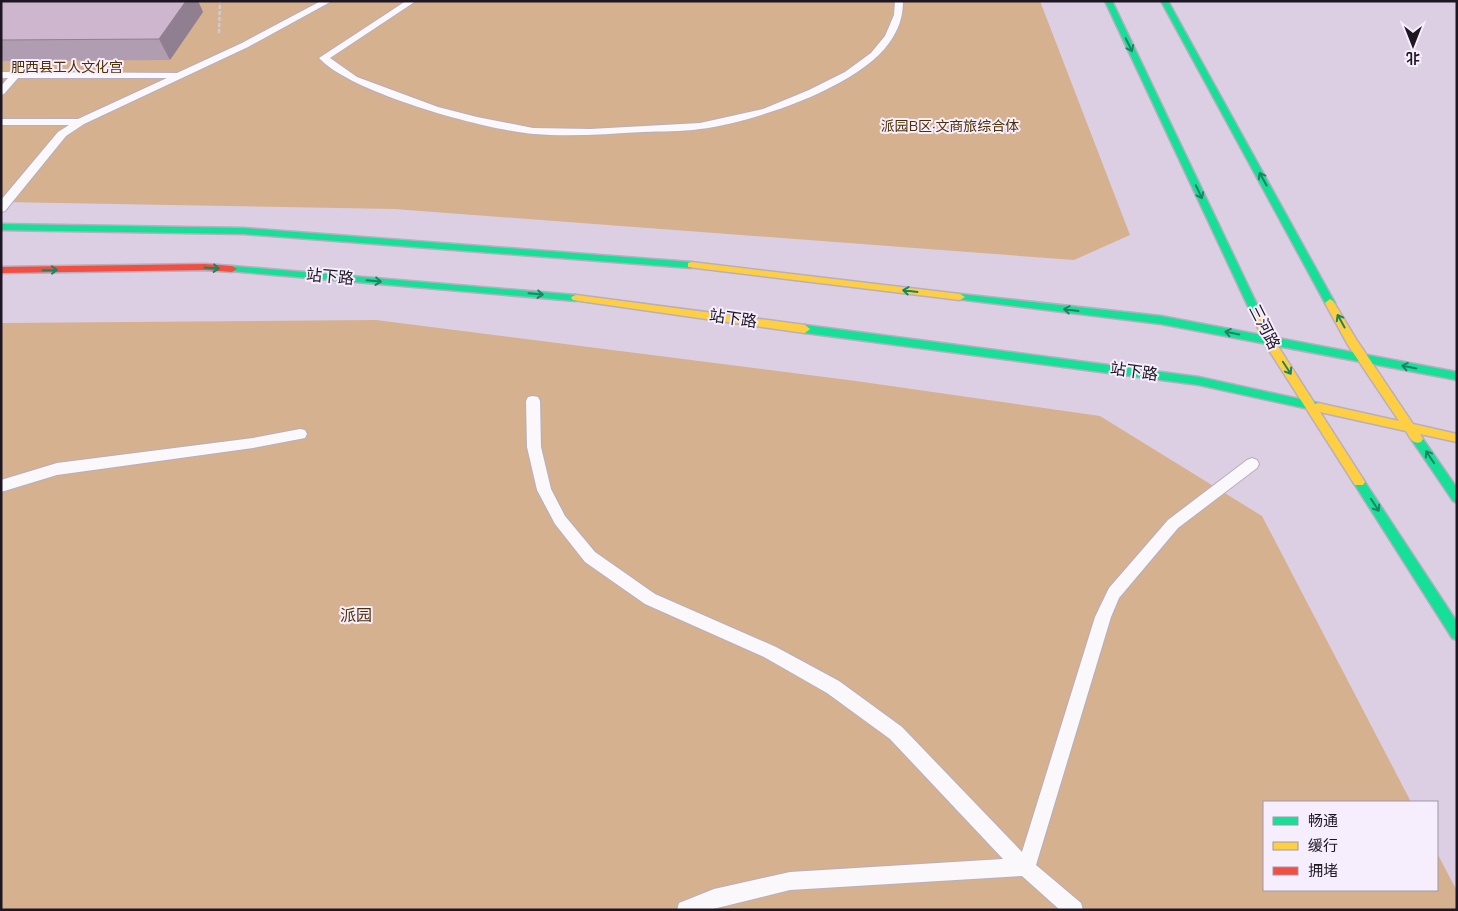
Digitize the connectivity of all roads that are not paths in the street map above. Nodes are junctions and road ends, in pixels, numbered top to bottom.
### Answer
1 (328, 1) edge
2 (412, 1) edge
3 (899, 1) edge
4 (1108, 1) edge
5 (1164, 1) edge
6 (25, 63) edge
7 (1, 75) edge
8 (16, 75) junction
9 (179, 75) junction
10 (1, 92) edge
11 (1, 122) edge
12 (80, 122) junction
13 (1, 208) edge
14 (1, 227) edge
15 (1, 270) edge
16 (1269, 340) junction
17 (1363, 358) junction
18 (1457, 376) edge
19 (533, 401) dead end
20 (1311, 405) junction
21 (1409, 427) junction
22 (300, 434) dead end
23 (1457, 438) edge
24 (1252, 464) dead end
25 (1, 486) edge
26 (1457, 498) edge
27 (1457, 634) edge
28 (1026, 867) junction
29 (686, 910) edge
30 (1074, 910) edge

1 - 9 lane
2 - 3 lane
4 -> 16 main road, 三河路
17 -> 5 main road
6 - 8 lane
7 - 8 lane
8 - 9 lane
8 - 10 lane
9 - 12 lane
11 - 12 lane
12 - 13 lane
16 -> 14 main road
15 -> 20 main road, 站下路
16 - 17 main road
16 -> 20 main road, 三河路
18 -> 17 main road
17 - 21 main road
19 - 28 lane
20 - 21 main road, 站下路
20 -> 27 main road, 三河路
21 - 23 main road, 站下路
26 -> 21 main road
22 - 25 lane
24 - 28 lane
28 - 29 lane
28 - 30 lane

